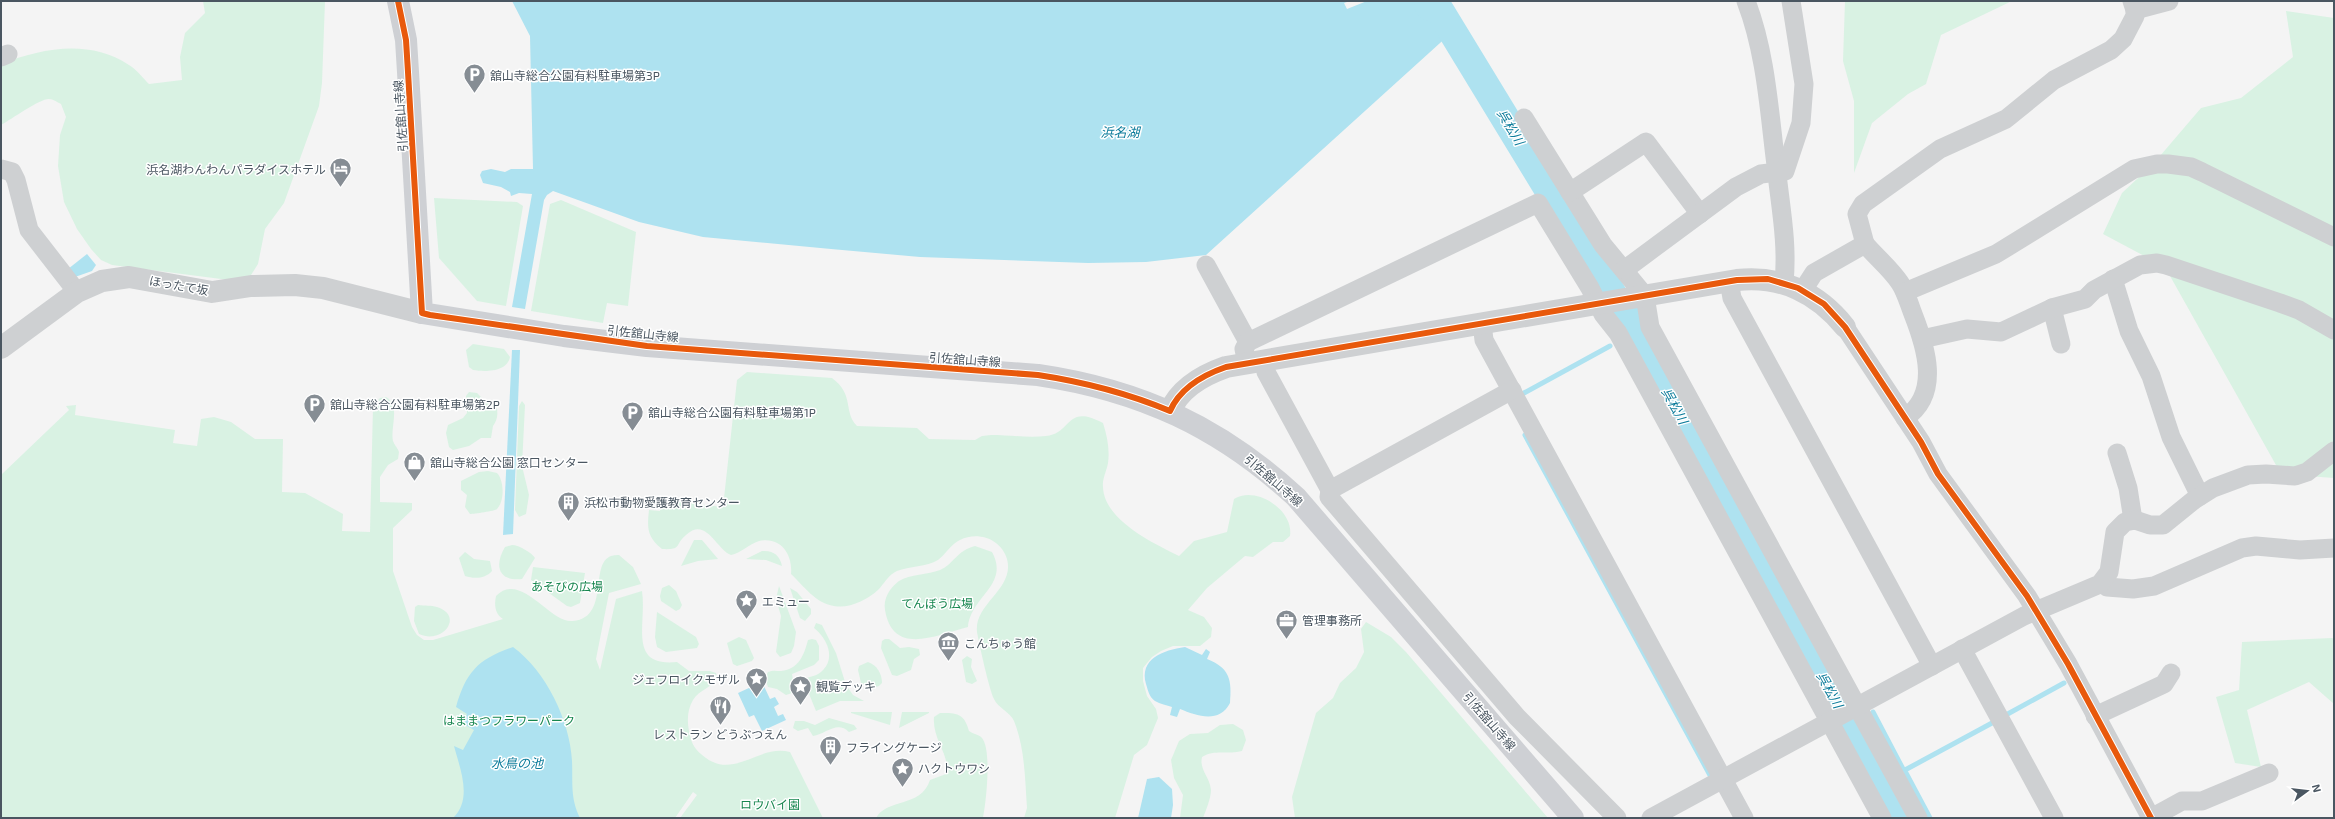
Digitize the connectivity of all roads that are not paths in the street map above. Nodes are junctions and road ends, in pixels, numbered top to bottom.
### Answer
1 (398, 1) edge
2 (1746, 1) edge
3 (1791, 1) edge
4 (2169, 1) edge
5 (2133, 6) edge
6 (1524, 118) dead end
7 (1, 169) edge
8 (1776, 172) junction
9 (1570, 192) junction
10 (1700, 214) junction
11 (2334, 236) edge
12 (1865, 244) junction
13 (1206, 265) dead end
14 (1624, 270) junction
15 (2113, 279) junction
16 (1729, 281) junction
17 (1793, 286) junction
18 (77, 292) junction
19 (1905, 292) junction
20 (1641, 296) junction
21 (1600, 303) junction
22 (2052, 308) junction
23 (422, 313) junction
24 (1482, 324) junction
25 (1845, 327) joint
26 (2334, 330) edge
27 (1922, 339) junction
28 (3, 342) edge
29 (1248, 342) junction
30 (2061, 344) dead end
31 (1255, 362) junction
32 (1512, 390) junction
33 (1170, 411) junction
34 (1905, 418) junction
35 (2334, 451) edge
36 (2117, 453) dead end
37 (1330, 490) junction
38 (2200, 496) junction
39 (2133, 520) junction
40 (2334, 548) edge
41 (2102, 582) junction
42 (2036, 611) junction
43 (1962, 649) junction
44 (1932, 666) junction
45 (2171, 673) dead end
46 (1855, 707) junction
47 (2095, 716) junction
48 (1831, 720) junction
49 (2269, 773) dead end
50 (1723, 779) junction
51 (1573, 818) edge
52 (1617, 818) edge
53 (1651, 818) edge
54 (1744, 818) edge
55 (1882, 818) edge
56 (1918, 818) edge
57 (2054, 818) edge
58 (2151, 818) edge

1 - 23 main road, 引佐舘山寺線
2 - 8 street
3 - 8 street
4 - 5 street
5 - 12 street
6 - 9 street
7 - 18 street
8 - 10 street
8 - 17 street
9 - 10 street
9 - 14 street
10 - 14 street
11 - 19 street
12 - 17 street
12 - 19 street
13 - 29 street
14 - 20 street
15 - 22 street
15 - 26 street
15 - 38 street
16 - 17 street
16 - 20 street
16 - 44 street
17 - 25 street
18 - 23 street, ほったて坂
18 - 28 street, ほったて坂
19 - 27 street
20 - 21 street
20 - 46 street
21 - 24 street
21 - 29 street
21 - 48 street
22 - 27 street
22 - 30 street
23 - 33 main road, 引佐舘山寺線
24 - 31 street
24 - 32 street
25 - 34 street
27 - 34 street
29 - 31 street
31 - 33 street
31 - 37 street
32 - 37 street
32 - 50 street
33 - 51 main road, 引佐舘山寺線
34 - 42 street
35 - 38 street
36 - 39 street
37 - 52 street
38 - 39 street
39 - 41 street
40 - 41 street
41 - 42 street
42 - 43 street
42 - 47 street
43 - 44 street
43 - 57 street
44 - 46 street
45 - 47 street
46 - 48 street
46 - 56 street
47 - 58 street
48 - 50 street
48 - 55 street
49 - 58 street
50 - 53 street
50 - 54 street

